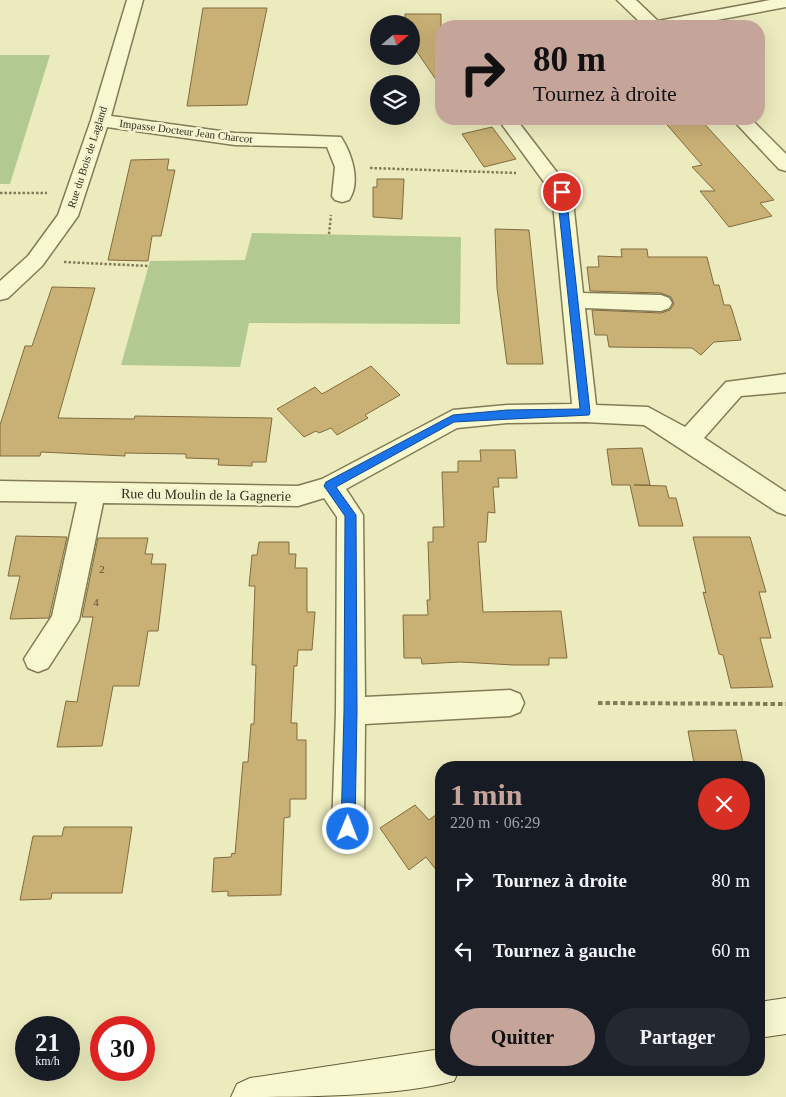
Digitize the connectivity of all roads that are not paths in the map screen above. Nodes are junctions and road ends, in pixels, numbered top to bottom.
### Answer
1 (135, 0) edge
2 (625, 0) edge
3 (786, 2) edge
4 (647, 20) edge
5 (692, 20) edge
6 (100, 120) junction
7 (512, 125) edge
8 (747, 125) edge
9 (786, 165) edge
10 (342, 196) dead end
11 (0, 293) edge
12 (575, 300) junction
13 (661, 303) dead end
14 (786, 383) edge
15 (585, 412) junction
16 (688, 440) junction
17 (330, 486) junction
18 (0, 491) edge
19 (92, 492) junction
20 (786, 505) edge
21 (38, 659) dead end
22 (510, 703) dead end
23 (351, 711) junction
24 (348, 829) dead end
25 (786, 1016) edge
26 (765, 1019) edge
27 (435, 1069) edge
28 (250, 1097) edge

1 - 6 street, Rue du Bois de Lagland
2 - 4 street
3 - 5 street
6 - 10 street, Impasse Docteur Jean Charcot
6 - 11 street, Rue du Bois de Lagland
7 - 12 street
8 - 9 street
12 - 13 street
12 - 15 street
14 - 16 street
15 - 16 street, Rue du Moulin de la Gagnerie
15 - 17 street, Rue du Moulin de la Gagnerie
16 - 20 street, Rue du Moulin de la Gagnerie
17 - 19 street, Rue du Moulin de la Gagnerie
17 - 23 street
18 - 19 street, Rue du Moulin de la Gagnerie
19 - 21 street
22 - 23 street
23 - 24 street
25 - 26 street
27 - 28 street

